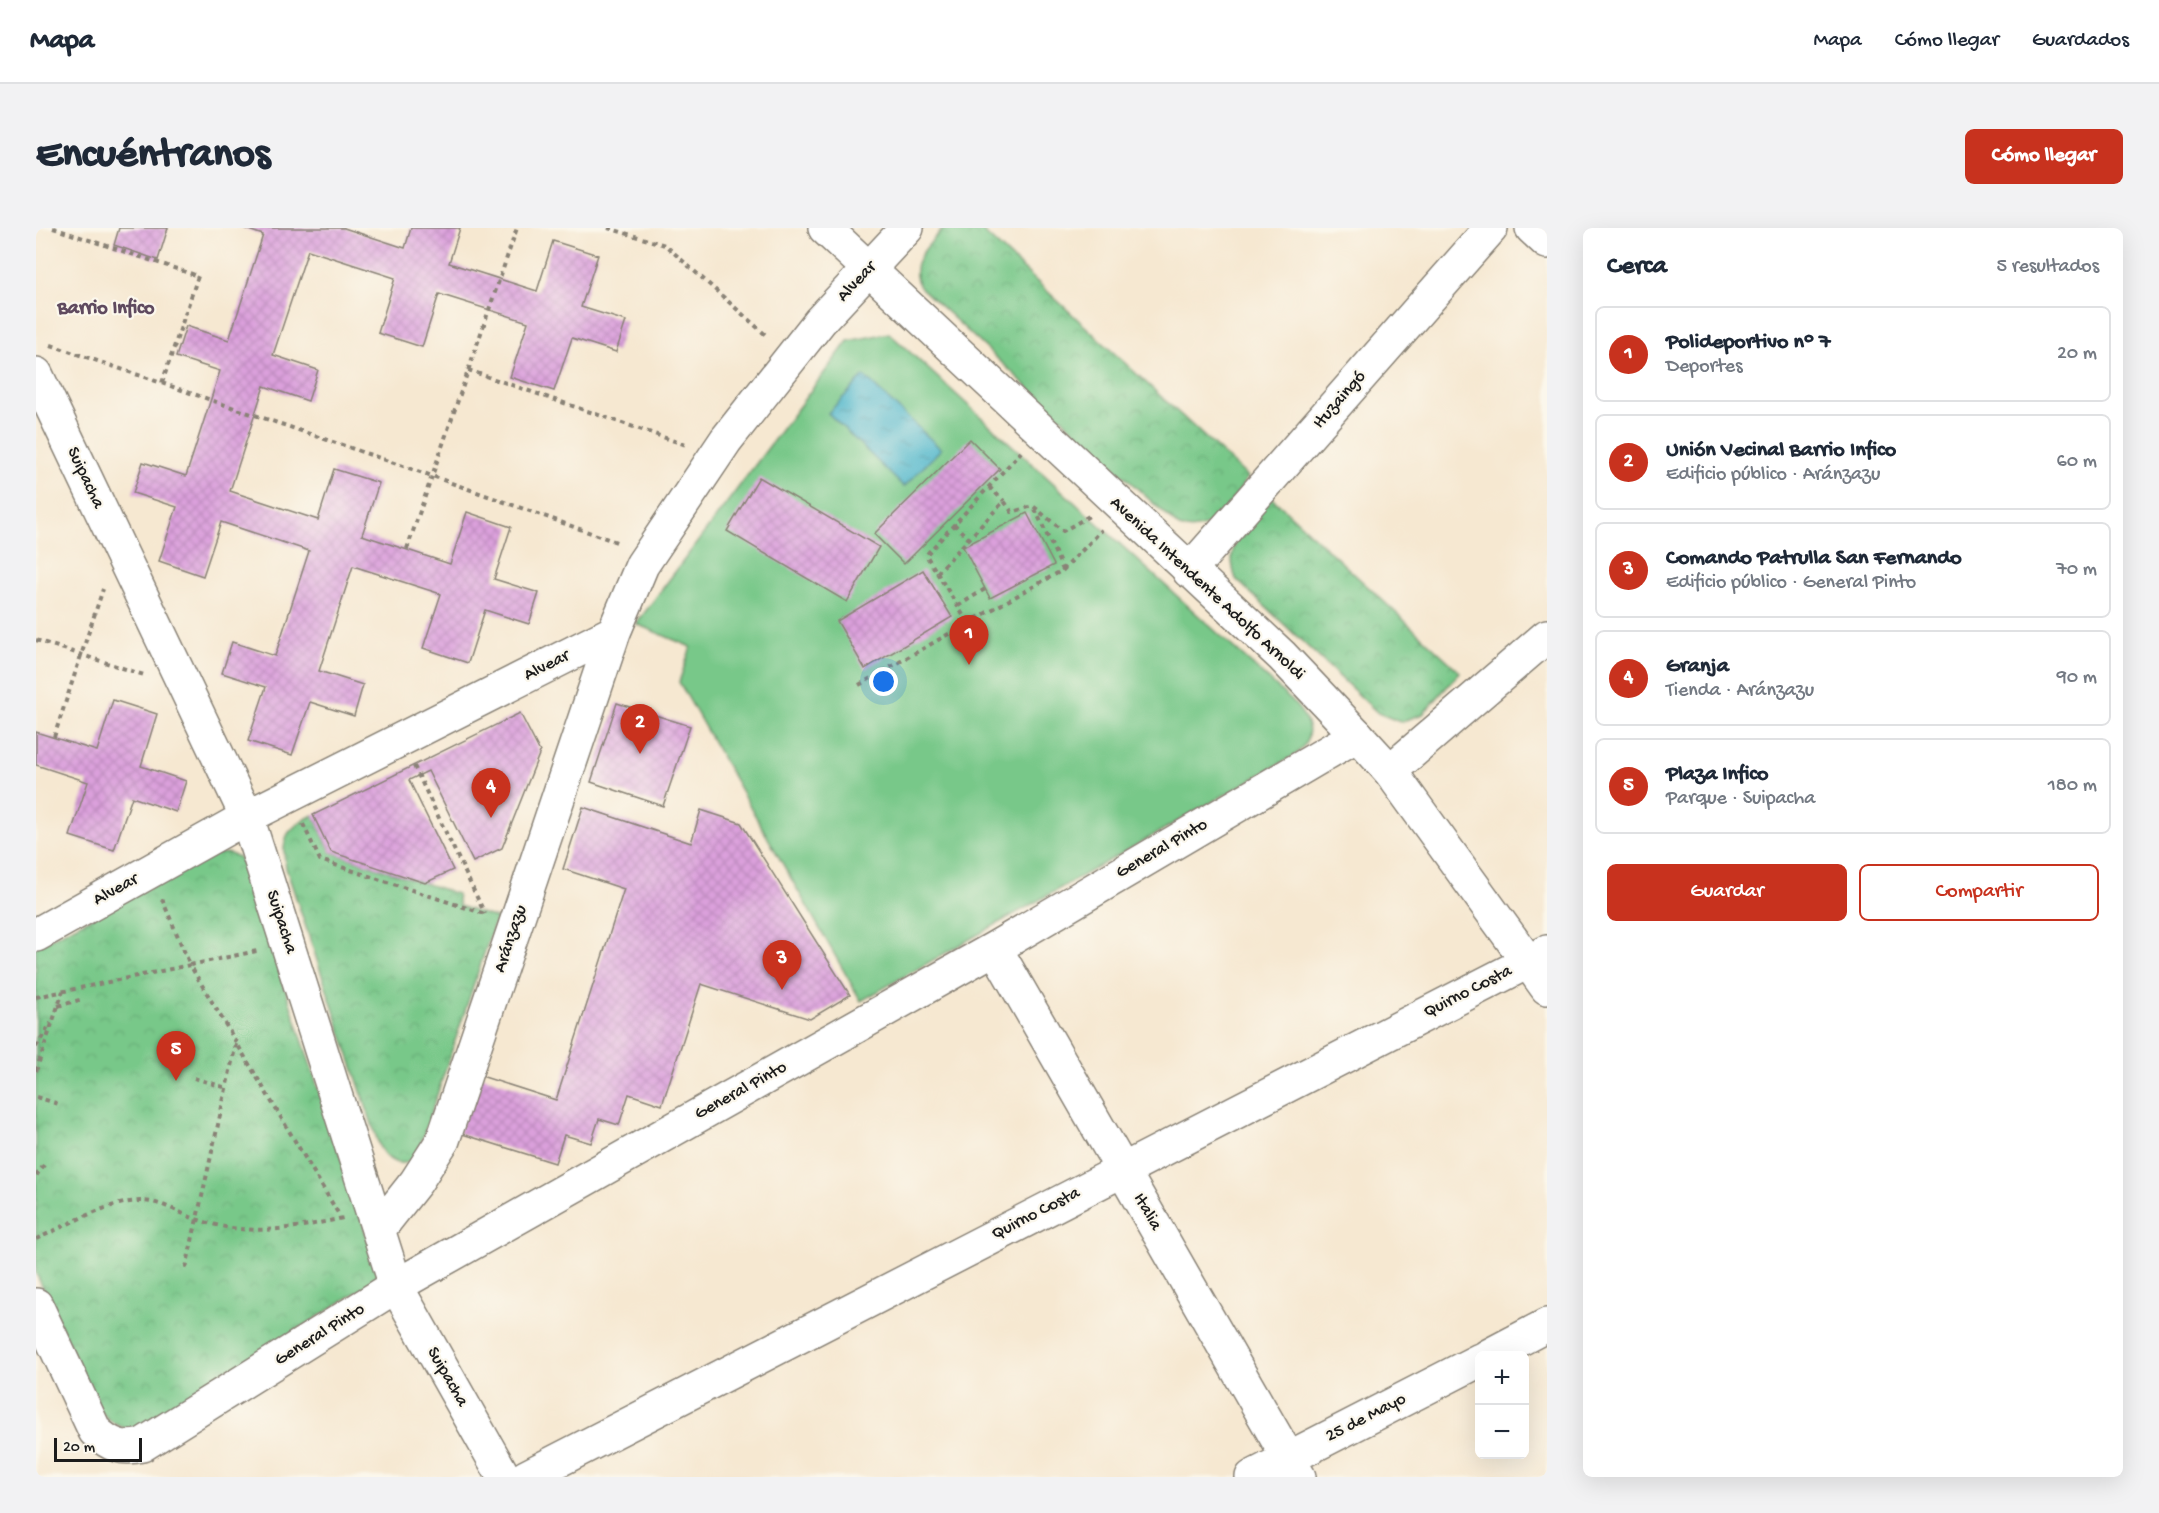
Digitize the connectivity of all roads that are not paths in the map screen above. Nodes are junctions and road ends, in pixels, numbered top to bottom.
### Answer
1 (825, 228) edge
2 (907, 228) edge
3 (1491, 228) edge
4 (1532, 228) edge
5 (1547, 242) edge
6 (868, 270) junction
7 (36, 374) edge
8 (1189, 571) junction
9 (615, 632) junction
10 (1547, 636) edge
11 (1357, 735) junction
12 (1390, 771) junction
13 (247, 817) junction
14 (36, 935) edge
15 (995, 948) junction
16 (1537, 957) edge
17 (1547, 988) edge
18 (1123, 1170) junction
19 (364, 1219) junction
20 (396, 1287) junction
21 (36, 1305) edge
22 (1547, 1325) edge
23 (1498, 1351) edge
24 (1475, 1362) edge
25 (1294, 1468) edge
26 (504, 1477) edge
27 (526, 1477) edge
28 (1252, 1477) edge

1 - 6 street, Avenida Intendente Adolfo Arnoldi
2 - 6 street, Alvear
3 - 8 street, Ituzaingó
4 - 5 street
6 - 8 street, Avenida Intendente Adolfo Arnoldi
6 - 9 street, Alvear
7 - 13 street, Suipacha
8 - 11 street, Avenida Intendente Adolfo Arnoldi
9 - 13 street, Alvear
9 - 19 street, Aránzazu
10 - 12 street
11 - 12 street, Avenida Intendente Adolfo Arnoldi
11 - 15 street, General Pinto
12 - 16 street, Avenida Intendente Adolfo Arnoldi
13 - 14 street, Alvear
13 - 19 street, Suipacha
15 - 18 street, Italia
15 - 20 street, General Pinto
16 - 17 street, Avenida Intendente Adolfo Arnoldi
16 - 18 street, Quirno Costa
18 - 25 street, Italia
18 - 27 street, Quirno Costa
19 - 20 street, Suipacha
20 - 21 street, General Pinto
20 - 26 street, Suipacha
22 - 23 street
24 - 25 street, 25 de Mayo
25 - 28 street, 25 de Mayo

